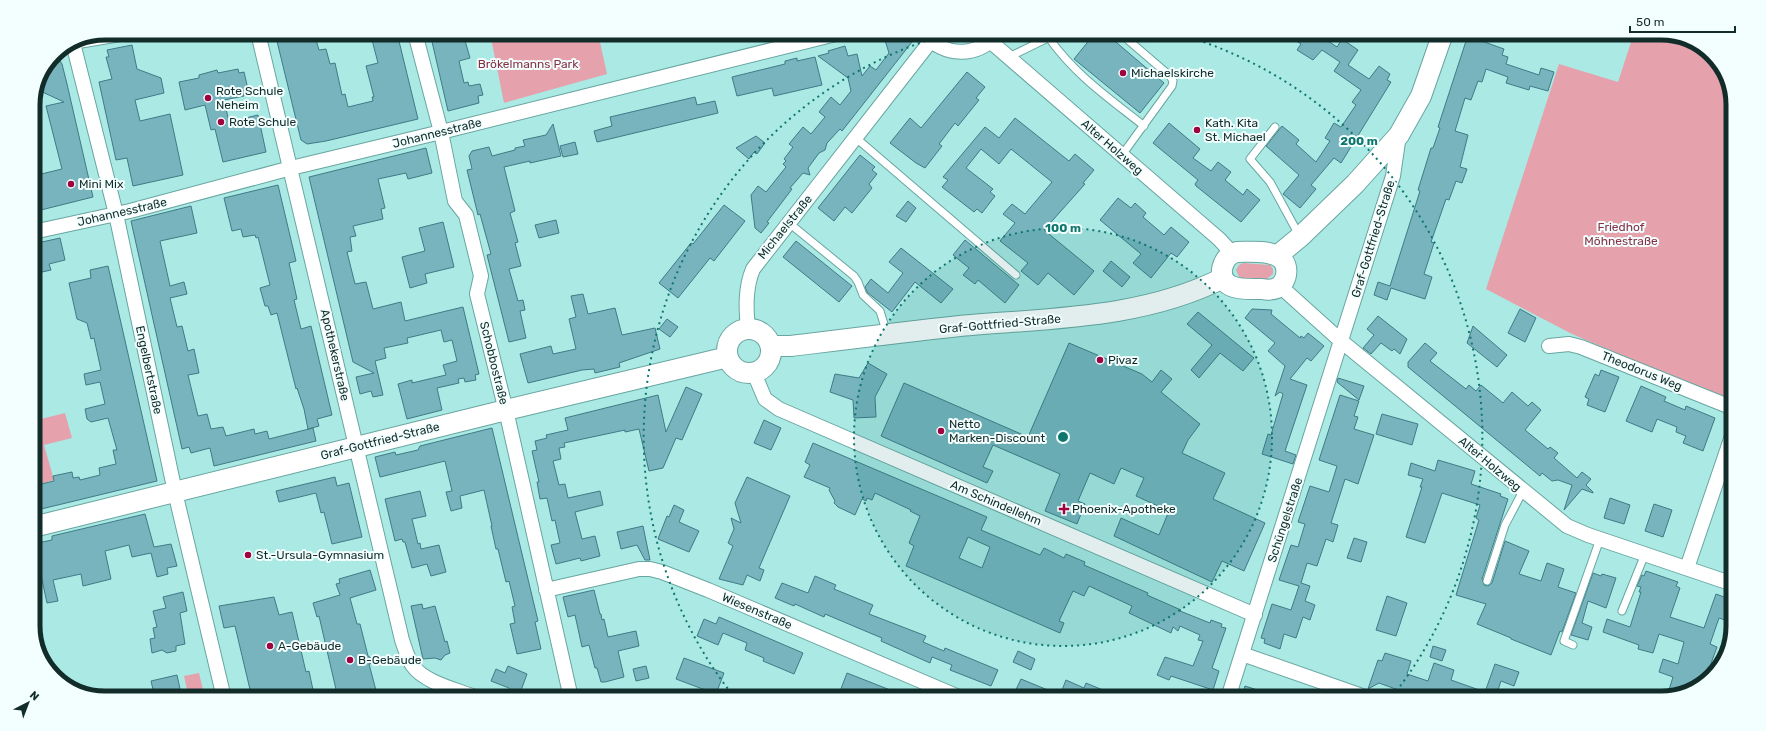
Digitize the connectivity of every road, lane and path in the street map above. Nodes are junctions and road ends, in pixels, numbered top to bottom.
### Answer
1 (260, 40) edge
2 (416, 40) edge
3 (812, 40) edge
4 (924, 40) edge
5 (930, 40) edge
6 (991, 40) edge
7 (996, 40) edge
8 (1045, 40) edge
9 (1050, 40) edge
10 (1128, 40) edge
11 (1441, 40) edge
12 (73, 49) edge
13 (1009, 57) junction
14 (1144, 126) junction
15 (1275, 127) dead end
16 (441, 132) junction
17 (1399, 135) junction
18 (856, 138) junction
19 (1122, 155) junction
20 (290, 168) junction
21 (116, 214) junction
22 (789, 223) junction
23 (40, 230) edge
24 (1300, 237) junction
25 (1232, 253) junction
26 (1277, 256) junction
27 (1016, 275) dead end
28 (1223, 278) junction
29 (1280, 286) junction
30 (748, 329) junction
31 (887, 335) junction
32 (1341, 342) junction
33 (771, 346) junction
34 (1549, 346) dead end
35 (728, 357) junction
36 (754, 373) junction
37 (1726, 405) edge
38 (506, 410) junction
39 (356, 447) junction
40 (1726, 454) edge
41 (1523, 491) junction
42 (175, 492) junction
43 (40, 525) edge
44 (1600, 539) junction
45 (1646, 554) junction
46 (1687, 568) junction
47 (1487, 581) dead end
48 (1726, 582) edge
49 (546, 590) junction
50 (1622, 610) dead end
51 (1255, 615) junction
52 (1573, 645) dead end
53 (1242, 654) junction
54 (222, 691) edge
55 (459, 691) edge
56 (569, 691) edge
57 (945, 691) edge
58 (1230, 691) edge
59 (1348, 691) edge

1 - 20 street, Apothekerstraße
2 - 16 street, Schobbostraße
3 - 16 street, Johannesstraße
4 - 18 street, Michaelstraße
5 - 6 street
7 - 13 street, Alter Holzweg
8 - 13 lane
9 - 14 lane
10 - 14 lane
11 - 17 street, Graf-Gottfried-Straße
12 - 21 street, Engelbertstraße
13 - 19 street, Alter Holzweg
14 - 19 lane
15 - 24 lane
16 - 20 street, Johannesstraße
16 - 38 street, Schobbostraße
17 - 24 street, Graf-Gottfried-Straße
17 - 32 street, Graf-Gottfried-Straße
18 - 22 street, Michaelstraße
18 - 27 lane
19 - 25 street, Alter Holzweg
20 - 21 street, Johannesstraße
20 - 39 street, Apothekerstraße
21 - 23 street, Johannesstraße
21 - 42 street, Engelbertstraße
22 - 30 street, Michaelstraße
22 - 31 lane
24 - 26 street, Graf-Gottfried-Straße
25 - 26 street
25 - 28 street
26 - 29 street
28 - 29 street
28 - 31 street, Graf-Gottfried-Straße
29 - 32 street, Alter Holzweg
30 - 33 street
30 - 35 street
31 - 33 street, Graf-Gottfried-Straße
32 - 41 street, Alter Holzweg
32 - 51 street, Schüngelstraße
33 - 36 street
34 - 37 street, Theodorus Weg
35 - 36 street
35 - 38 street, Graf-Gottfried-Straße
36 - 51 street, Am Schindellehm
38 - 39 street, Graf-Gottfried-Straße
38 - 49 street, Schobbostraße
39 - 42 street, Graf-Gottfried-Straße
39 - 55 street, Apothekerstraße
40 - 46 street
41 - 44 street, Alter Holzweg
41 - 47 lane
42 - 43 street, Graf-Gottfried-Straße
42 - 54 street, Engelbertstraße
44 - 45 street, Alter Holzweg
44 - 52 lane
45 - 46 street, Alter Holzweg
45 - 50 lane
46 - 48 street, Alter Holzweg
49 - 56 street, Schobbostraße
49 - 57 street, Wiesenstraße
51 - 53 street, Schüngelstraße
53 - 58 street, Schüngelstraße
53 - 59 street

